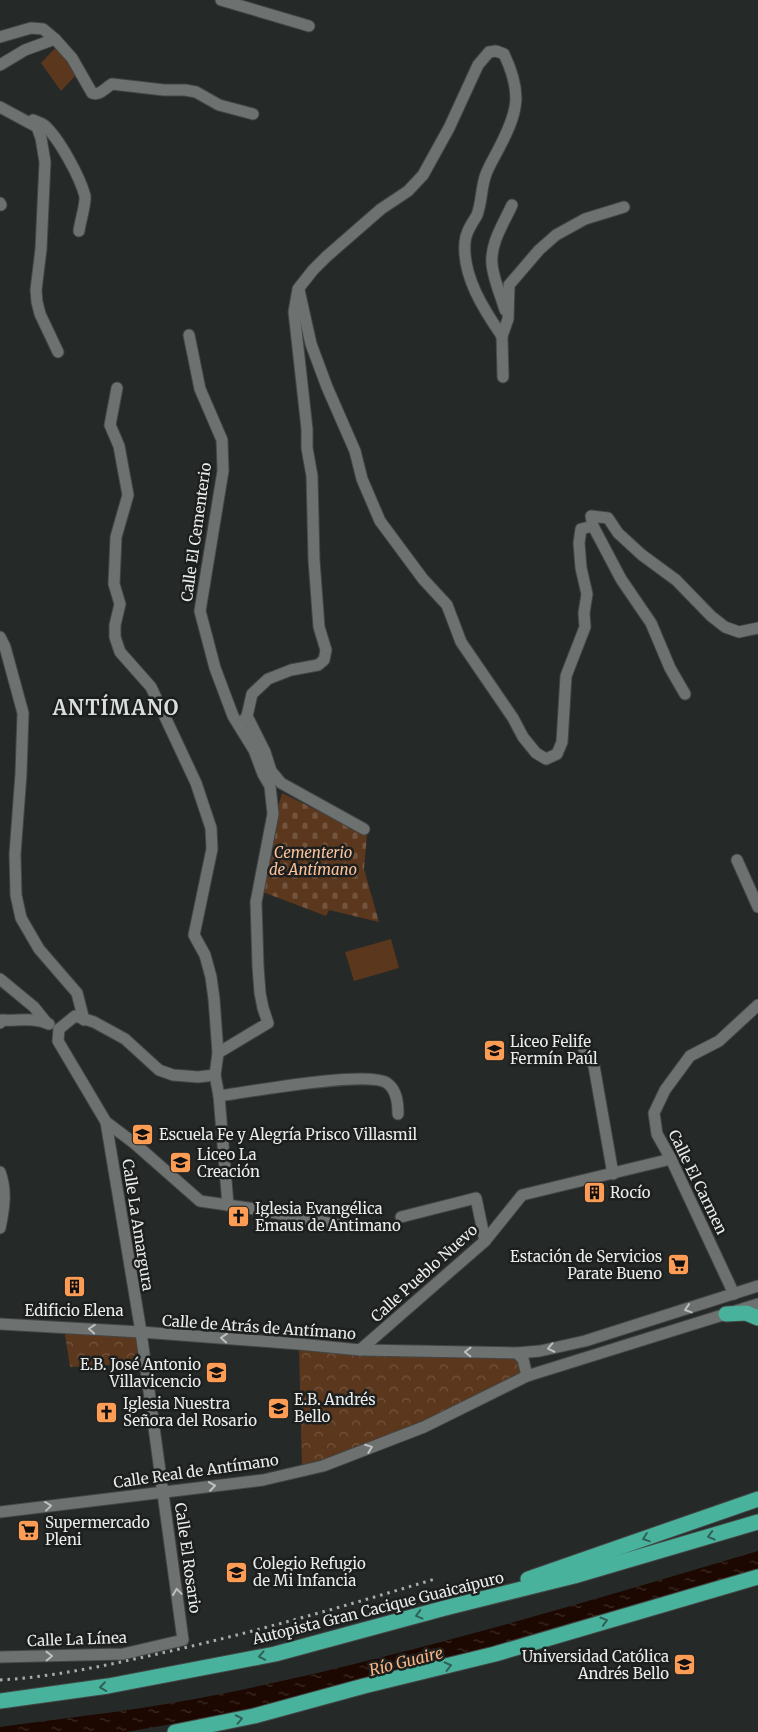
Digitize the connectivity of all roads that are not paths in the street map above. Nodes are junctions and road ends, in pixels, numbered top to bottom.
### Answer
1 (221, 0) edge
2 (309, 26) dead end
3 (0, 37) edge
4 (55, 39) junction
5 (0, 65) edge
6 (0, 108) edge
7 (254, 114) dead end
8 (24, 119) junction
9 (512, 204) dead end
10 (624, 207) dead end
11 (79, 231) dead end
12 (298, 289) junction
13 (508, 319) junction
14 (189, 335) dead end
15 (502, 336) junction
16 (58, 352) dead end
17 (503, 377) dead end
18 (116, 388) dead end
19 (593, 526) junction
20 (758, 628) edge
21 (0, 637) edge
22 (685, 694) dead end
23 (244, 721) junction
24 (364, 829) dead end
25 (737, 860) dead end
26 (758, 907) edge
27 (0, 979) edge
28 (758, 1006) edge
29 (1, 1020) edge
30 (84, 1020) junction
31 (46, 1022) junction
32 (59, 1028) junction
33 (583, 1047) dead end
34 (218, 1053) junction
35 (215, 1074) junction
36 (219, 1096) junction
37 (398, 1114) dead end
38 (106, 1122) junction
39 (671, 1159) junction
40 (0, 1172) edge
41 (613, 1174) junction
42 (228, 1205) junction
43 (401, 1217) dead end
44 (349, 1227) dead end
45 (0, 1228) edge
46 (485, 1241) junction
47 (758, 1286) edge
48 (734, 1294) junction
49 (758, 1304) edge
50 (726, 1314) junction
51 (758, 1318) edge
52 (0, 1324) edge
53 (141, 1332) junction
54 (585, 1341) junction
55 (360, 1350) junction
56 (517, 1353) junction
57 (591, 1357) junction
58 (527, 1376) junction
59 (164, 1491) junction
60 (758, 1499) edge
61 (0, 1512) edge
62 (758, 1522) edge
63 (758, 1577) edge
64 (444, 1608) junction
65 (183, 1640) joint
66 (0, 1657) edge
67 (0, 1701) edge
68 (174, 1732) edge

1 - 2 street
3 - 4 street
4 - 5 street
4 - 7 street
6 - 8 street
8 - 11 street
8 - 16 street
9 - 13 street
10 - 13 street
12 - 15 street
12 - 19 street
12 - 23 street
13 - 15 street
14 - 23 street, Calle El Cementerio
15 - 17 street
18 - 34 street
19 - 20 street
19 - 22 street
21 - 30 street
23 - 24 street
23 - 34 street, Calle El Cementerio
25 - 26 street
27 - 31 street
28 - 39 street, Calle El Carmen
29 - 31 street
30 - 32 street
30 - 35 street
31 - 32 street
32 - 38 street, Calle La Amargura
33 - 41 street
34 - 35 street
35 - 36 street
36 - 37 street
36 - 42 street
38 - 42 street, Calle La Amargura
38 - 53 street, Calle La Amargura
39 - 41 street, Calle Pueblo Nuevo
39 - 48 street, Calle El Carmen
40 - 45 street
41 - 46 street, Calle Pueblo Nuevo
42 - 44 street, Calle La Amargura
43 - 46 street
46 - 55 street, Calle Pueblo Nuevo
47 - 48 street, Calle de Atrás de Antímano
48 -> 54 street, Calle de Atrás de Antímano
49 - 50 street, Calle Real de Antímano
50 - 51 highway
50 - 57 street, Calle Real de Antímano
53 -> 52 street, Calle de Atrás de Antímano
55 -> 53 street, Calle de Atrás de Antímano
53 - 59 street, Calle El Rosario
54 -> 56 street, Calle de Atrás de Antímano
54 - 57 street
56 -> 55 street, Calle de Atrás de Antímano
56 - 58 street
57 - 58 street, Calle Real de Antímano
59 -> 58 street, Calle Real de Antímano
61 -> 59 street, Calle Real de Antímano
65 -> 59 street, Calle El Rosario
60 -> 64 highway
62 -> 64 highway, Autopista Gran Cacique Guaicaipuro
68 -> 63 highway
64 -> 67 highway, Autopista Gran Cacique Guaicaipuro
66 -> 65 street, Calle La Línea

